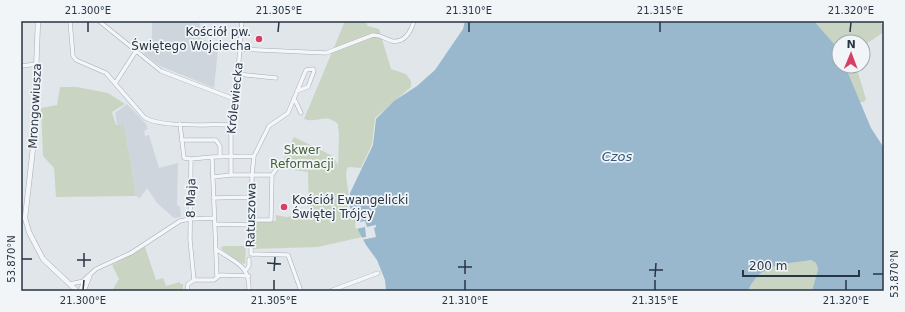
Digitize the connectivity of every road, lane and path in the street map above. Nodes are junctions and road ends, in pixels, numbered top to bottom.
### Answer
1 (38, 21) edge
2 (70, 21) edge
3 (99, 21) edge
4 (242, 21) edge
5 (414, 21) edge
6 (881, 21) edge
7 (884, 24) edge
8 (240, 49) junction
9 (136, 51) junction
10 (37, 64) junction
11 (21, 66) edge
12 (238, 74) junction
13 (276, 78) dead end
14 (116, 82) junction
15 (297, 91) junction
16 (294, 98) junction
17 (234, 99) junction
18 (301, 113) dead end
19 (180, 124) junction
20 (231, 125) junction
21 (181, 140) junction
22 (220, 156) junction
23 (231, 156) junction
24 (254, 156) junction
25 (212, 157) junction
26 (191, 159) junction
27 (278, 165) dead end
28 (231, 175) junction
29 (252, 175) junction
30 (272, 175) junction
31 (213, 177) junction
32 (252, 197) junction
33 (213, 198) junction
34 (214, 218) junction
35 (190, 219) junction
36 (252, 220) junction
37 (215, 224) junction
38 (251, 225) junction
39 (216, 249) junction
40 (249, 259) dead end
41 (246, 270) junction
42 (378, 273) dead end
43 (90, 274) junction
44 (249, 276) junction
45 (217, 278) junction
46 (194, 280) junction
47 (84, 281) junction
48 (70, 284) junction
49 (78, 291) edge
50 (84, 291) edge
51 (187, 291) edge
52 (249, 291) edge
53 (301, 291) edge
54 (330, 291) edge

1 - 10 street, Mrongowiusza
2 - 14 street
3 - 9 street
4 - 8 street, Królewiecka
5 - 8 street
6 - 7 street
8 - 12 street, Królewiecka
9 - 14 street
9 - 17 street
10 - 11 street
10 - 48 street, Mrongowiusza
12 - 13 street
12 - 17 street, Królewiecka
14 - 19 street
15 - 15 street
15 - 16 street
16 - 18 street
16 - 24 street
17 - 20 street, Królewiecka
19 - 20 street
19 - 21 street
20 - 23 street, Królewiecka
21 - 22 street
21 - 26 street
22 - 23 street
22 - 25 street
23 - 24 street
23 - 28 street, Królewiecka
24 - 29 street, Ratuszowa
25 - 26 street
25 - 31 street
26 - 35 street, 8 Maja
27 - 30 street
28 - 29 street
28 - 31 street
29 - 30 street
29 - 32 street, Ratuszowa
30 - 36 street
31 - 33 street
32 - 33 street
32 - 36 street, Ratuszowa
33 - 34 street
34 - 35 street
34 - 37 street
35 - 43 street
35 - 46 street, 8 Maja
36 - 38 street, Ratuszowa
37 - 38 street
37 - 39 street
38 - 53 street, Ratuszowa
39 - 41 street
39 - 45 street
40 - 41 street, Ratuszowa
41 - 44 street
42 - 54 street
43 - 47 street
43 - 50 street
44 - 45 street
44 - 52 street
45 - 46 street
46 - 51 street
47 - 48 street
47 - 49 street
48 - 49 street, Mrongowiusza

